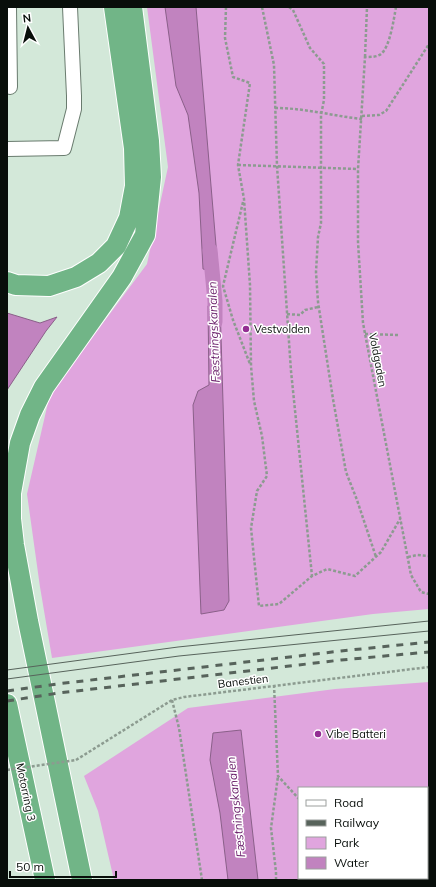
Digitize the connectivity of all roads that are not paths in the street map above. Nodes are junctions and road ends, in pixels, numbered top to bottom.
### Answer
1 (9, 7) edge
2 (70, 7) edge
3 (114, 7) edge
4 (132, 7) edge
5 (10, 87) dead end
6 (7, 149) edge
7 (7, 282) edge
8 (7, 704) edge
9 (45, 880) edge
10 (82, 880) edge

1 - 5 lane
2 - 6 lane
3 - 7 highway
4 - 10 highway
8 - 9 highway, Motorring 3

